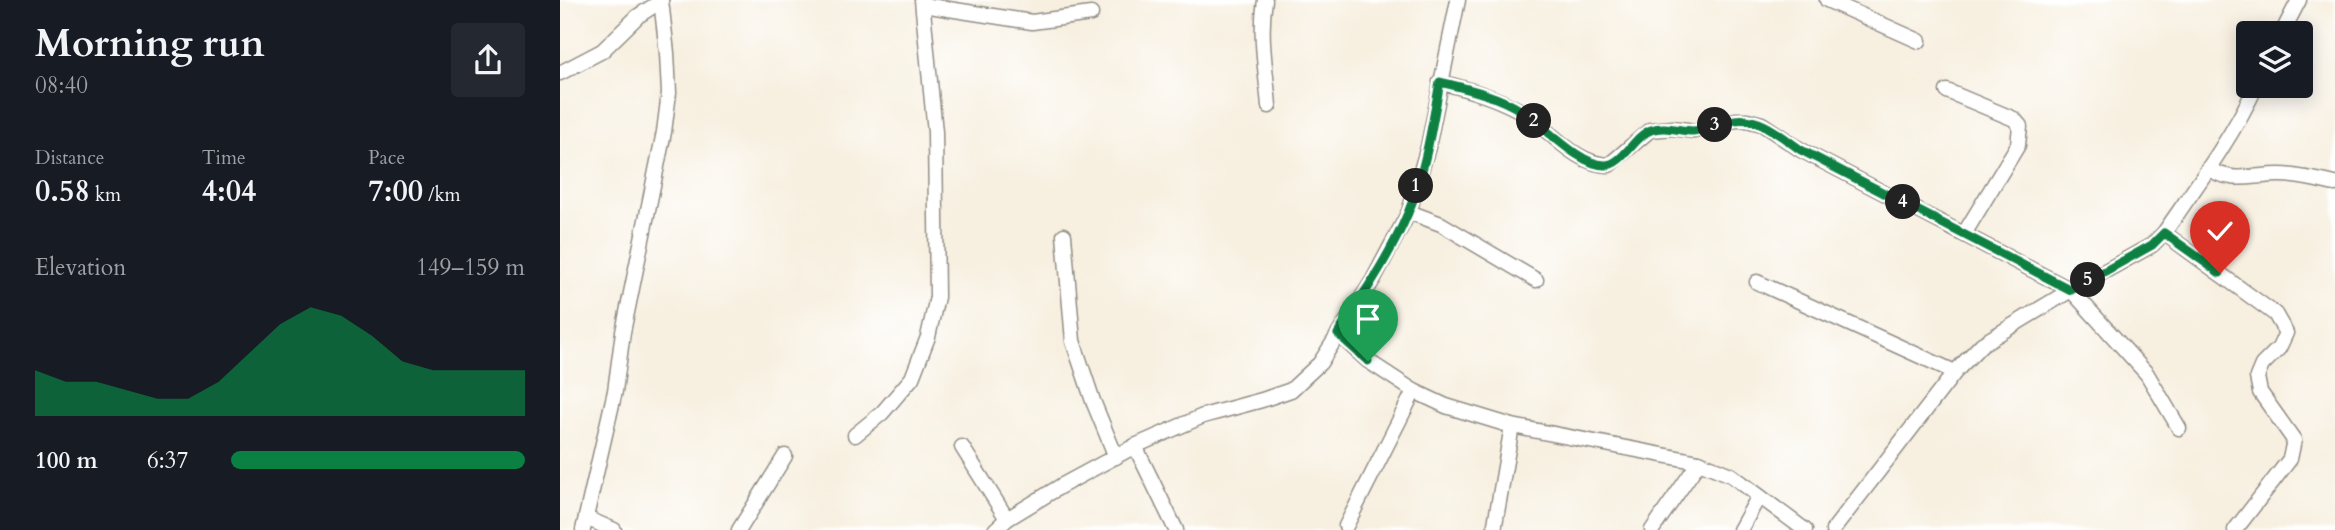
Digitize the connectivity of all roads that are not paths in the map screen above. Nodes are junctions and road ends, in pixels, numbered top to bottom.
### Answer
1 (661, 0) edge
2 (1265, 0) edge
3 (1458, 0) edge
4 (1827, 0) edge
5 (2300, 0) edge
6 (923, 2) edge
7 (1091, 14) dead end
8 (2289, 21) edge
9 (1919, 41) dead end
10 (560, 73) edge
11 (1440, 82) junction
12 (1947, 91) dead end
13 (2250, 98) edge
14 (1269, 106) dead end
15 (2208, 169) junction
16 (2335, 184) edge
17 (1409, 212) junction
18 (2164, 233) junction
19 (1964, 234) junction
20 (1064, 235) dead end
21 (1536, 280) dead end
22 (1757, 282) dead end
23 (2071, 290) junction
24 (1338, 334) junction
25 (1955, 372) junction
26 (1414, 391) junction
27 (1512, 426) junction
28 (2179, 428) dead end
29 (855, 435) dead end
30 (1135, 446) junction
31 (962, 447) dead end
32 (785, 456) dead end
33 (1116, 457) junction
34 (1699, 462) junction
35 (1759, 496) junction
36 (1007, 519) junction
37 (584, 524) edge
38 (1346, 526) dead end
39 (614, 530) edge
40 (739, 530) edge
41 (995, 530) edge
42 (1176, 530) edge
43 (1494, 530) edge
44 (1652, 530) edge
45 (1740, 530) edge
46 (1805, 530) edge
47 (1833, 530) edge
48 (2235, 530) edge

1 - 10 street
1 - 37 street
2 - 14 street
3 - 11 street
4 - 9 street
5 - 8 street
6 - 7 street
6 - 29 street
11 - 17 street
11 - 19 street
12 - 19 street
13 - 15 street
15 - 16 street
15 - 18 street
17 - 21 street
17 - 24 street
18 - 23 street
18 - 48 street
19 - 23 street
20 - 33 street
22 - 25 street
23 - 25 street
23 - 28 street
24 - 26 street
24 - 30 street
25 - 47 street
26 - 27 street
26 - 38 street
27 - 34 street
27 - 43 street
30 - 33 street
30 - 42 street
31 - 36 street
32 - 40 street
33 - 36 street
34 - 35 street
34 - 44 street
35 - 45 street
35 - 46 street
36 - 41 street
37 - 39 street

